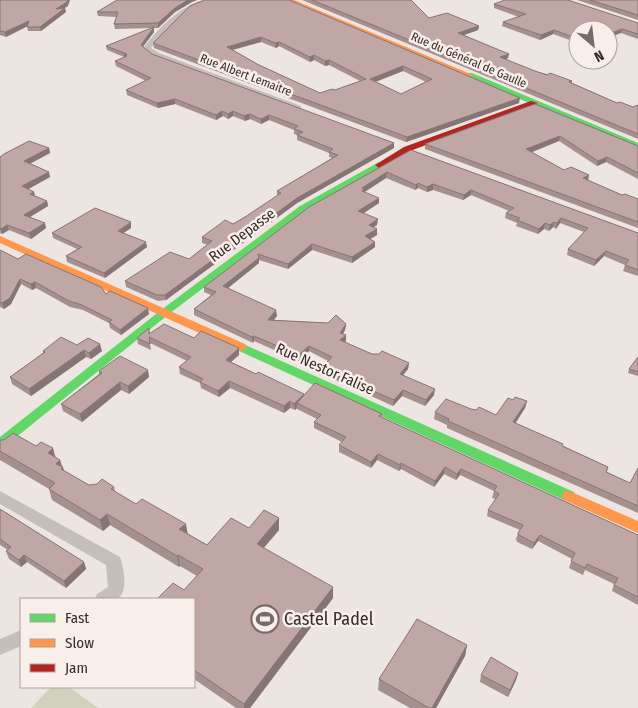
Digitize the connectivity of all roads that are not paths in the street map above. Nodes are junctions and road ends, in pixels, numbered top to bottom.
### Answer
1 (208, 0) edge
2 (290, 0) edge
3 (534, 102) junction
4 (308, 112) edge
5 (638, 146) edge
6 (403, 148) junction
7 (426, 156) edge
8 (0, 239) edge
9 (165, 312) junction
10 (0, 444) edge
11 (0, 497) edge
12 (638, 527) edge
13 (104, 598) edge
14 (20, 638) edge
15 (0, 647) edge

1 - 4 street, Rue Albert Lemaitre
2 - 3 street, Rue du Général de Gaulle
3 - 5 street, Rue du Général de Gaulle
3 - 6 street, Rue Depasse
6 - 7 street
6 - 9 street, Rue Depasse
8 - 9 street, Rue Nestor Falise
9 - 10 street, Rue Depasse
9 - 12 street, Rue Nestor Falise
11 - 13 street
14 - 15 street

